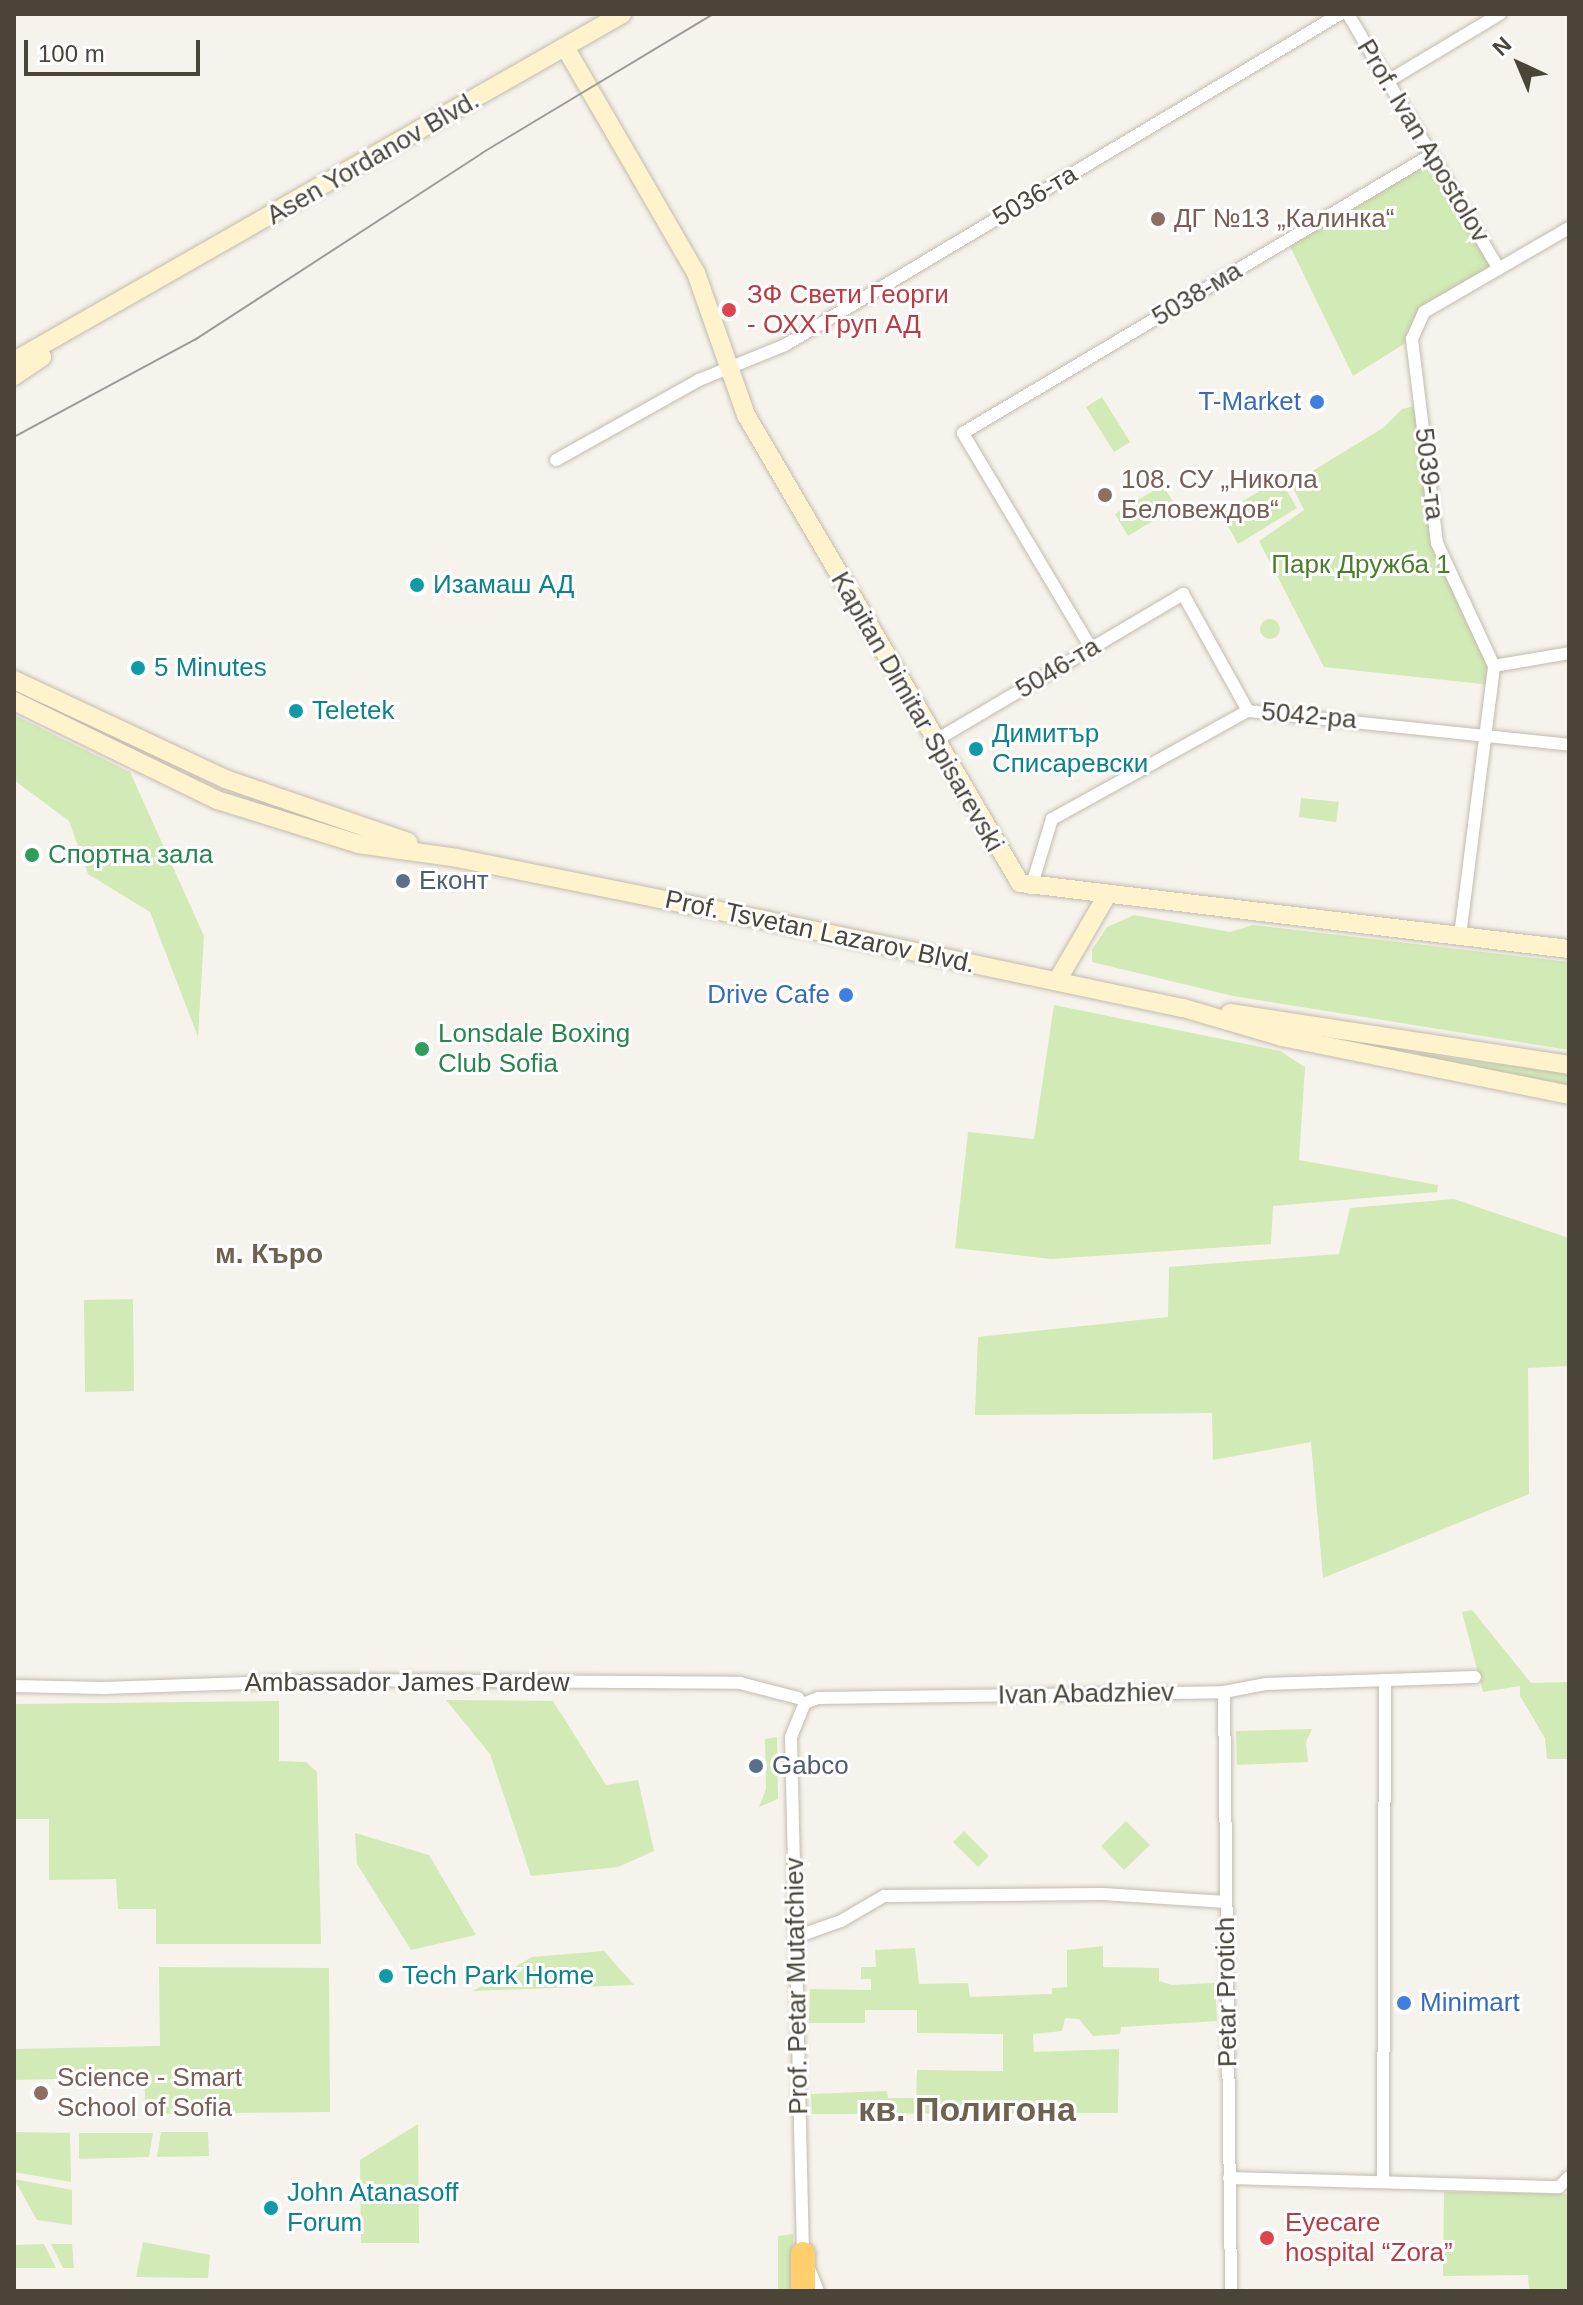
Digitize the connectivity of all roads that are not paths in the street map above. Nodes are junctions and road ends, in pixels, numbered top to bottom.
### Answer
1 (622, 14) edge
2 (1340, 14) edge
3 (1348, 14) edge
4 (1500, 14) edge
5 (565, 47) junction
6 (1388, 81) junction
7 (1431, 155) junction
8 (1569, 228) edge
9 (1499, 269) junction
10 (124, 302) junction
11 (14, 361) edge
12 (727, 370) junction
13 (14, 376) edge
14 (556, 460) dead end
15 (1091, 648) junction
16 (1569, 653) edge
17 (1494, 666) junction
18 (14, 680) edge
19 (14, 701) edge
20 (1248, 711) junction
21 (1484, 734) junction
22 (933, 742) junction
23 (1569, 745) edge
24 (457, 858) junction
25 (1031, 888) junction
26 (1107, 895) junction
27 (1460, 936) junction
28 (1569, 949) edge
29 (1057, 981) junction
30 (1183, 1008) junction
31 (1569, 1065) edge
32 (1569, 1095) edge
33 (1475, 1677) dead end
34 (1385, 1680) junction
35 (14, 1686) edge
36 (1224, 1692) junction
37 (798, 1698) dead end
38 (799, 1719) joint
39 (1226, 1902) junction
40 (796, 1937) junction
41 (1569, 2177) edge
42 (1229, 2178) junction
43 (1383, 2181) junction
44 (803, 2254) junction
45 (803, 2291) edge
46 (818, 2291) edge
47 (1231, 2291) edge

1 - 5 main road, Asen Yordanov Blvd.
2 - 12 street, 5036-та
3 - 6 street, Prof. Ivan Apostolov
4 - 6 street
5 - 10 main road, Asen Yordanov Blvd.
5 - 12 main road, Kapitan Dimitar Spisarevski
6 - 7 street, Prof. Ivan Apostolov
7 - 9 street, Prof. Ivan Apostolov
7 - 15 street, 5038-ма
8 - 9 street, 5039-та
9 - 17 street, 5039-та
10 - 11 main road, Asen Yordanov Blvd.
10 - 13 main road, Asen Yordanov Blvd.
12 - 14 street, 5036-та
12 - 22 main road, Kapitan Dimitar Spisarevski
15 - 20 street, 5046-та
15 - 22 street, 5046-та
16 - 17 street
17 - 21 street
18 - 24 main road, Prof. Tsvetan Lazarov Blvd.
19 - 24 main road, Prof. Tsvetan Lazarov Blvd.
20 - 21 street, 5042-ра
20 - 25 street, 5042-ра
21 - 23 street, 5042-ра
21 - 27 street
22 - 25 main road, Kapitan Dimitar Spisarevski
24 - 29 main road, Prof. Tsvetan Lazarov Blvd.
25 - 26 main road
26 - 27 main road
26 - 29 main road
27 - 28 main road
29 - 30 main road, Prof. Tsvetan Lazarov Blvd.
30 - 31 main road, Prof. Tsvetan Lazarov Blvd.
30 - 32 main road, Prof. Tsvetan Lazarov Blvd.
33 - 34 street, Ivan Abadzhiev
34 - 36 street, Ivan Abadzhiev
34 - 43 street
35 - 37 street, Ambassador James Pardew
36 - 38 street, Ivan Abadzhiev
36 - 39 street, Petar Protich
38 - 40 street, Prof. Petar Mutafchiev
39 - 40 street
39 - 42 street, Petar Protich
40 - 44 street, Prof. Petar Mutafchiev
41 - 43 street
42 - 43 street
42 - 47 street, Petar Protich
44 - 45 highway
44 - 46 street

